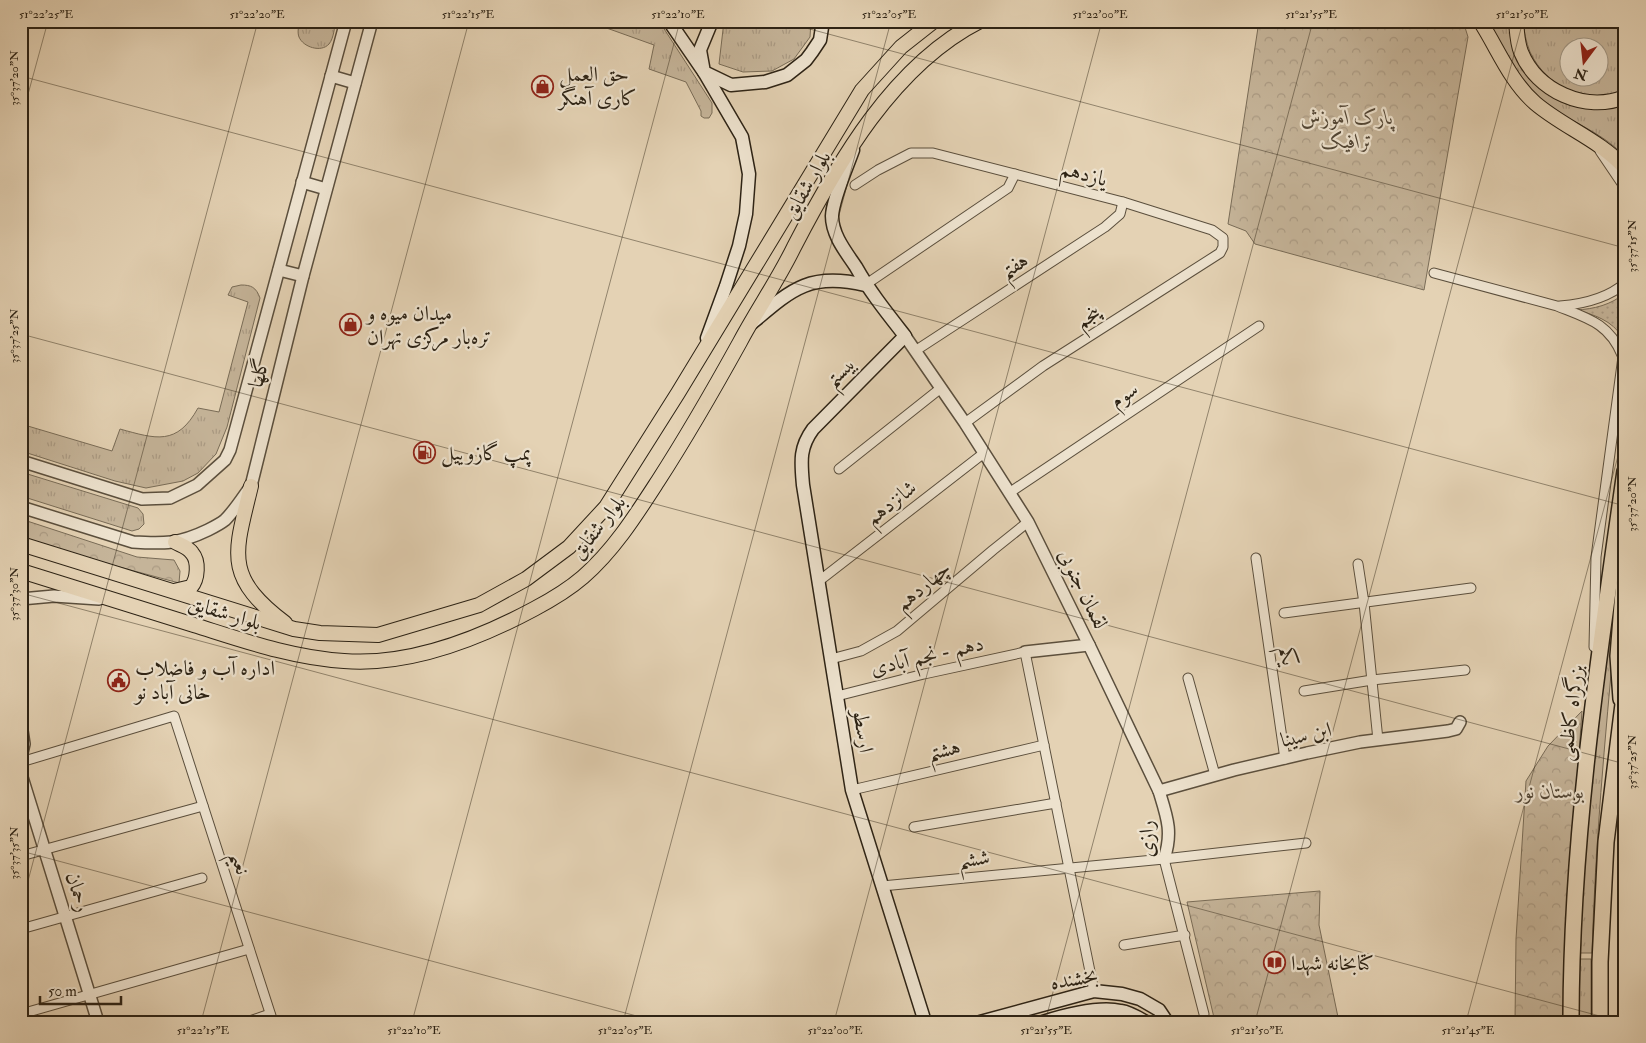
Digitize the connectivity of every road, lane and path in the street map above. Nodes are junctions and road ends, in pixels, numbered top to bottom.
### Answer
1 (346, 21) edge
2 (372, 21) edge
3 (669, 21) edge
4 (712, 21) edge
5 (823, 21) edge
6 (934, 21) edge
7 (980, 21) edge
8 (1480, 21) edge
9 (1516, 21) edge
10 (704, 72) junction
11 (331, 76) junction
12 (355, 83) junction
13 (1625, 97) edge
14 (1592, 140) junction
15 (857, 141) junction
16 (1625, 168) edge
17 (1015, 174) junction
18 (302, 182) junction
19 (855, 186) dead end
20 (1625, 188) edge
21 (326, 189) junction
22 (1123, 202) junction
23 (1224, 238) joint
24 (278, 270) junction
25 (1434, 273) dead end
26 (303, 276) junction
27 (865, 284) junction
28 (1625, 284) edge
29 (1557, 306) junction
30 (749, 326) junction
31 (1259, 326) dead end
32 (905, 336) junction
33 (1625, 342) edge
34 (915, 352) junction
35 (700, 357) junction
36 (1623, 357) junction
37 (941, 388) junction
38 (965, 423) junction
39 (806, 439) joint
40 (984, 453) junction
41 (21, 461) edge
42 (839, 469) dead end
43 (1625, 471) edge
44 (251, 486) junction
45 (1009, 493) junction
46 (21, 507) edge
47 (1028, 522) junction
48 (175, 542) junction
49 (21, 544) edge
50 (1256, 558) dead end
51 (1358, 564) dead end
52 (1625, 566) edge
53 (21, 571) edge
54 (819, 581) junction
55 (1471, 588) dead end
56 (174, 592) junction
57 (21, 599) edge
58 (119, 602) junction
59 (1364, 603) junction
60 (1284, 613) dead end
61 (294, 629) junction
62 (1089, 645) junction
63 (1025, 652) junction
64 (832, 659) junction
65 (1465, 670) dead end
66 (1188, 678) dead end
67 (1372, 680) junction
68 (1625, 688) edge
69 (1304, 690) dead end
70 (837, 696) junction
71 (1592, 712) junction
72 (1622, 712) junction
73 (1460, 722) dead end
74 (21, 724) edge
75 (1378, 740) junction
76 (1044, 745) junction
77 (21, 757) edge
78 (1285, 759) junction
79 (21, 762) edge
80 (21, 774) edge
81 (1215, 776) junction
82 (852, 790) junction
83 (1159, 791) junction
84 (1056, 804) junction
85 (203, 806) junction
86 (914, 827) dead end
87 (1306, 843) dead end
88 (45, 850) junction
89 (21, 856) edge
90 (1164, 859) junction
91 (1069, 867) junction
92 (202, 878) dead end
93 (882, 886) junction
94 (66, 917) junction
95 (21, 928) edge
96 (1185, 935) junction
97 (1124, 945) dead end
98 (249, 949) junction
99 (1094, 991) junction
100 (90, 995) junction
101 (21, 1014) edge
102 (1204, 1014) dead end
103 (1097, 1016) edge
104 (272, 1018) edge
105 (98, 1022) edge
106 (247, 1022) edge
107 (925, 1022) edge
108 (980, 1022) edge
109 (1043, 1022) edge
110 (1146, 1022) edge
111 (1168, 1022) edge
112 (1571, 1022) edge
113 (1600, 1022) edge

1 - 11 street, گلها
2 - 12 street, گلها
3 - 10 main road
4 - 10 main road
5 - 10 main road
6 - 35 main road, بلوار شقایق
7 - 15 main road, بلوار شقایق
8 - 14 main road
9 - 13 main road
10 - 35 main road
11 - 12 street
11 - 18 street, گلها
12 - 21 street, گلها
14 - 16 main road
14 - 20 street
15 - 27 main road, لقمان جنوبی
15 - 30 main road, بلوار شقایق
17 - 19 street, یازدهم
17 - 22 street, یازدهم
17 - 27 street
18 - 21 street
18 - 24 street, گلها
21 - 26 street, گلها
22 - 23 street, یازدهم
22 - 34 street, هفتم
23 - 38 street, پنجم
24 - 26 street
24 - 41 street, گلها
25 - 29 street
26 - 44 street, گلها
27 - 30 main road
27 - 32 main road, لقمان جنوبی
28 - 29 street
29 - 36 street
30 - 58 main road, بلوار شقایق
31 - 45 street, سوم
32 - 34 street, لقمان جنوبی
32 - 39 main road, بیستم
33 - 36 street
34 - 37 street, لقمان جنوبی
35 - 61 main road, بلوار شقایق
36 - 71 street
37 - 38 street, لقمان جنوبی
37 - 42 street
38 - 40 street, لقمان جنوبی
39 - 54 main road, ارسطو
40 - 45 street, لقمان جنوبی
40 - 54 street, شانزدهم
43 - 71 highway, بزرگراه کاظمی
44 - 48 street, گلها
44 - 61 main road
45 - 47 street, لقمان جنوبی
46 - 48 street, گلها
47 - 62 street, لقمان جنوبی
47 - 64 street, چهاردهم
48 - 56 main road
49 - 56 main road, بلوار شقایق
50 - 78 street, یکم
51 - 59 street
52 - 72 highway
53 - 58 main road, بلوار شقایق
54 - 64 main road, ارسطو
55 - 59 street
56 - 61 main road, بلوار شقایق
57 - 58 street
59 - 60 street
59 - 67 street
62 - 63 street, لقمان جنوبی
62 - 83 street, رازی
63 - 70 street, دهم - نجم آبادی
63 - 76 street
64 - 70 main road, ارسطو
65 - 67 street, یکم
66 - 81 street
67 - 69 street, یکم
67 - 75 street
68 - 72 highway
70 - 82 main road, ارسطو
71 - 112 highway, بزرگراه کاظمی
72 - 113 highway
73 - 75 street, ابن سینا
74 - 77 street
75 - 78 street, ابن سینا
76 - 82 street, هشتم
76 - 84 street
78 - 81 street, ابن سینا
79 - 85 street, نعیم
80 - 88 street, رحمان
81 - 83 street, ابن سینا
82 - 93 main road, ارسطو
83 - 90 street, رازی
84 - 86 street
84 - 91 street
85 - 88 street
85 - 98 street, نعیم
87 - 90 street, ششم
88 - 89 street
88 - 94 street, رحمان
90 - 91 street, ششم
90 - 96 street, رازی
91 - 93 street, ششم
91 - 99 street
92 - 94 street
93 - 107 main road, ارسطو
94 - 95 street
94 - 100 street, رحمان
96 - 97 street
96 - 102 street, رازی
98 - 100 street
98 - 104 street, نعیم
99 - 108 main road, بخشنده
99 - 111 main road, بخشنده
100 - 101 street
100 - 105 street, رحمان
103 - 109 main road, بخشنده
103 - 110 main road, بخشنده
104 - 106 street

